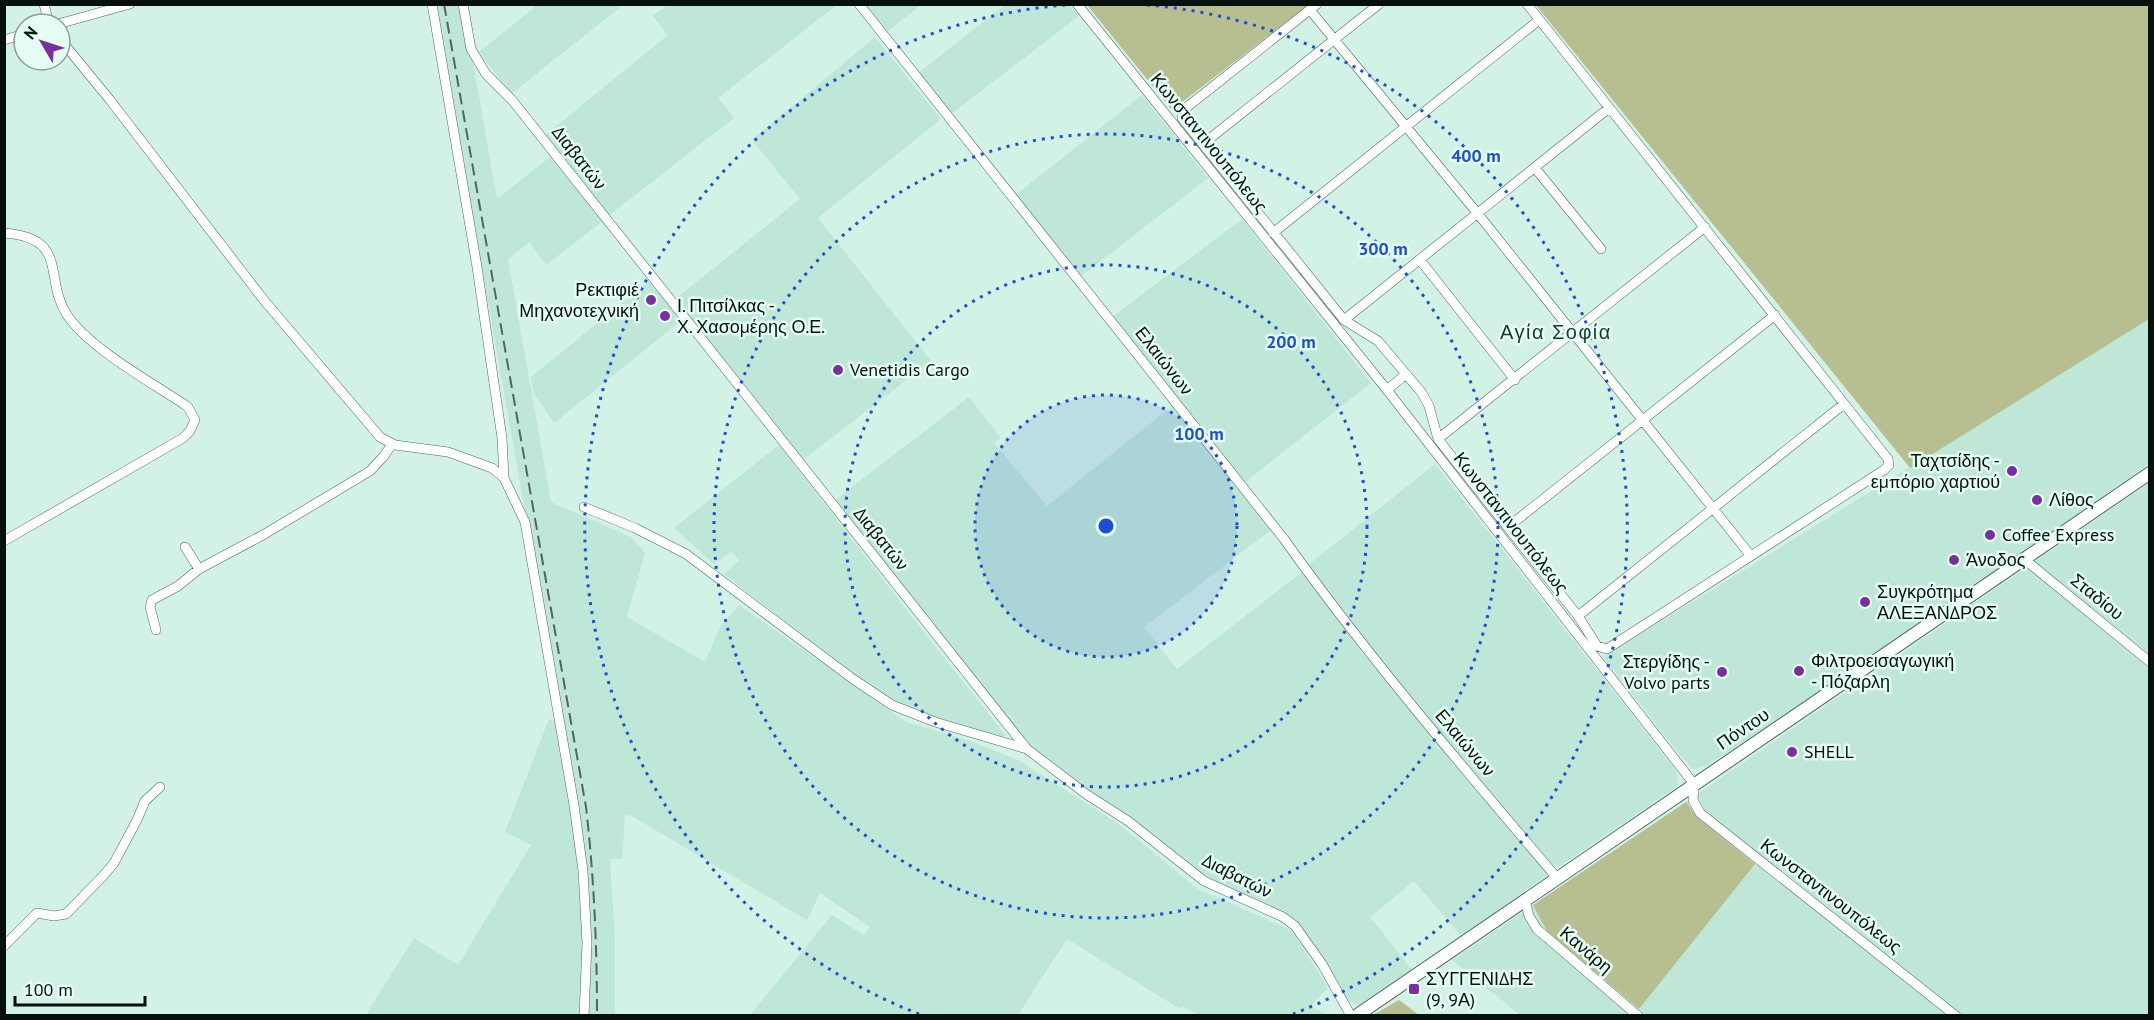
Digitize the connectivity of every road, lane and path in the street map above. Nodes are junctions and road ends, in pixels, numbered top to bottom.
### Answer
1 (130, 4) edge
2 (432, 4) edge
3 (463, 4) edge
4 (860, 4) edge
5 (1077, 4) edge
6 (1379, 4) edge
7 (1527, 4) edge
8 (1313, 7) edge
9 (72, 20) edge
10 (1539, 20) junction
11 (1336, 39) junction
12 (72, 54) edge
13 (1609, 108) junction
14 (1407, 127) junction
15 (1203, 144) junction
16 (1535, 168) junction
17 (1478, 214) junction
18 (1705, 227) junction
19 (4, 233) edge
20 (1273, 233) junction
21 (1601, 249) dead end
22 (1420, 260) junction
23 (1775, 315) junction
24 (1344, 320) junction
25 (1572, 333) junction
26 (1406, 374) junction
27 (1515, 380) junction
28 (1387, 390) junction
29 (1844, 404) junction
30 (1643, 420) junction
31 (1438, 439) junction
32 (392, 444) junction
33 (2150, 473) edge
34 (504, 478) junction
35 (584, 507) dead end
36 (1714, 509) junction
37 (1508, 527) junction
38 (4, 541) edge
39 (185, 547) dead end
40 (1751, 556) junction
41 (2024, 558) junction
42 (199, 569) junction
43 (1578, 616) junction
44 (156, 630) dead end
45 (2150, 662) edge
46 (1027, 749) junction
47 (1694, 784) junction
48 (160, 787) dead end
49 (1557, 878) junction
50 (1525, 900) junction
51 (4, 946) edge
52 (584, 1016) edge
53 (1351, 1016) edge
54 (1356, 1016) edge
55 (1638, 1016) edge
56 (1956, 1016) edge

1 - 9 street
2 - 34 street
3 - 46 street, Διαβατών
4 - 49 street, Ελαιώνων
5 - 28 street, Κωνσταντινουπόλεως
6 - 11 street
7 - 10 street
8 - 11 street
8 - 15 street
10 - 13 street
10 - 14 street
11 - 14 street
11 - 15 street
12 - 32 street
13 - 16 street
13 - 18 street
14 - 17 street
14 - 20 street
15 - 20 street
16 - 17 street
16 - 21 street
17 - 22 street
17 - 25 street
18 - 23 street
18 - 25 street
19 - 38 street
20 - 24 street
22 - 24 street
22 - 27 street
23 - 29 street
23 - 30 street
24 - 26 street
25 - 27 street
25 - 30 street
26 - 28 street
26 - 31 street
27 - 31 street
28 - 47 street, Κωνσταντινουπόλεως
29 - 36 street
29 - 40 street
30 - 36 street
30 - 37 street
31 - 37 street
32 - 34 street
32 - 42 street
33 - 41 street, Πόντου
34 - 52 street
35 - 46 street
36 - 40 street
36 - 43 street
37 - 43 street
39 - 42 street
40 - 43 street
41 - 45 street, Σταδίου
41 - 47 street, Πόντου
42 - 44 street
46 - 53 street, Διαβατών
47 - 49 street, Πόντου
47 - 56 street, Κωνσταντινουπόλεως
48 - 51 street
49 - 50 street, Πόντου
50 - 54 street, Πόντου
50 - 55 street, Κανάρη

